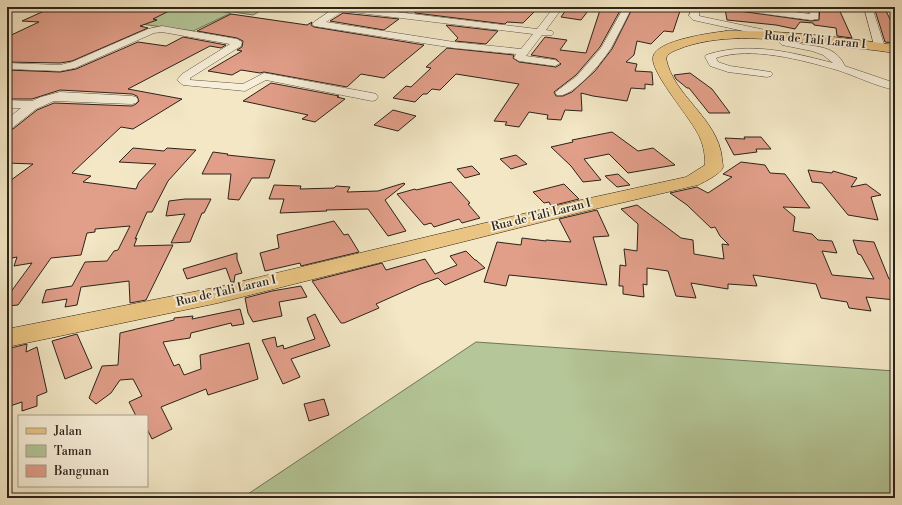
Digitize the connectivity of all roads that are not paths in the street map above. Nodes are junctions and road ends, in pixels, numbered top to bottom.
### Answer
1 (13, 7) edge
2 (357, 7) edge
3 (559, 7) edge
4 (628, 7) edge
5 (696, 7) edge
6 (736, 7) edge
7 (815, 7) edge
8 (868, 7) edge
9 (341, 8) edge
10 (749, 8) edge
11 (7, 10) edge
12 (420, 16) junction
13 (543, 32) junction
14 (395, 36) junction
15 (778, 36) junction
16 (881, 47) junction
17 (895, 49) edge
18 (524, 52) junction
19 (555, 63) dead end
20 (7, 66) edge
21 (840, 68) junction
22 (767, 74) dead end
23 (895, 86) edge
24 (561, 93) dead end
25 (372, 97) dead end
26 (132, 100) dead end
27 (7, 104) edge
28 (34, 105) junction
29 (7, 125) edge
30 (7, 338) edge

1 - 11 main road
2 - 12 street
3 - 13 street
4 - 24 street
5 - 15 street
6 - 10 street
7 - 10 street
8 - 16 street
9 - 12 street
9 - 14 street
12 - 13 street
12 - 14 street
13 - 18 street
14 - 18 street
15 - 16 main road, Rua de Tali Laran I
15 - 21 street
15 - 30 main road, Rua de Tali Laran I
16 - 17 main road, Rua de Tali Laran I
18 - 19 street
20 - 25 street
21 - 22 street
21 - 23 street
26 - 28 street
27 - 28 street
28 - 29 street

